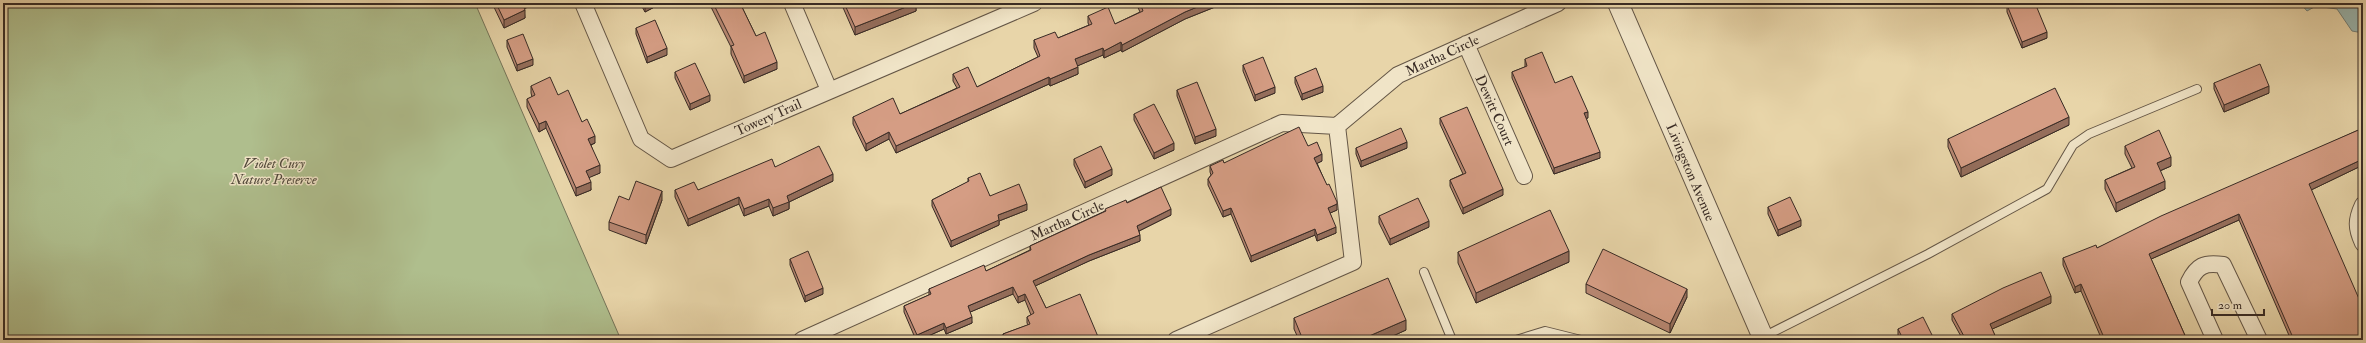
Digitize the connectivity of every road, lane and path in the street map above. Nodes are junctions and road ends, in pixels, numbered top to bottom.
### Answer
1 (583, 3) edge
2 (792, 3) edge
3 (1034, 3) edge
4 (1558, 3) edge
5 (1618, 3) edge
6 (1466, 44) junction
7 (2197, 89) dead end
8 (829, 90) junction
9 (1337, 126) junction
10 (1524, 176) dead end
11 (2363, 205) edge
12 (2363, 243) edge
13 (1424, 272) dead end
14 (1764, 339) edge
15 (802, 340) edge
16 (1176, 340) edge
17 (1452, 340) edge
18 (1516, 340) edge
19 (1581, 340) edge
20 (2215, 340) edge
21 (2259, 340) edge

1 - 8 street, Towery Trail
2 - 8 street
3 - 8 street, Towery Trail
4 - 6 street, Martha Circle
5 - 14 street, Livingston Avenue
6 - 9 street, Martha Circle
6 - 10 street, Dewitt Court
7 - 14 lane
9 - 15 street, Martha Circle
9 - 16 street
11 - 12 street
13 - 17 lane
18 - 19 lane
20 - 21 street

